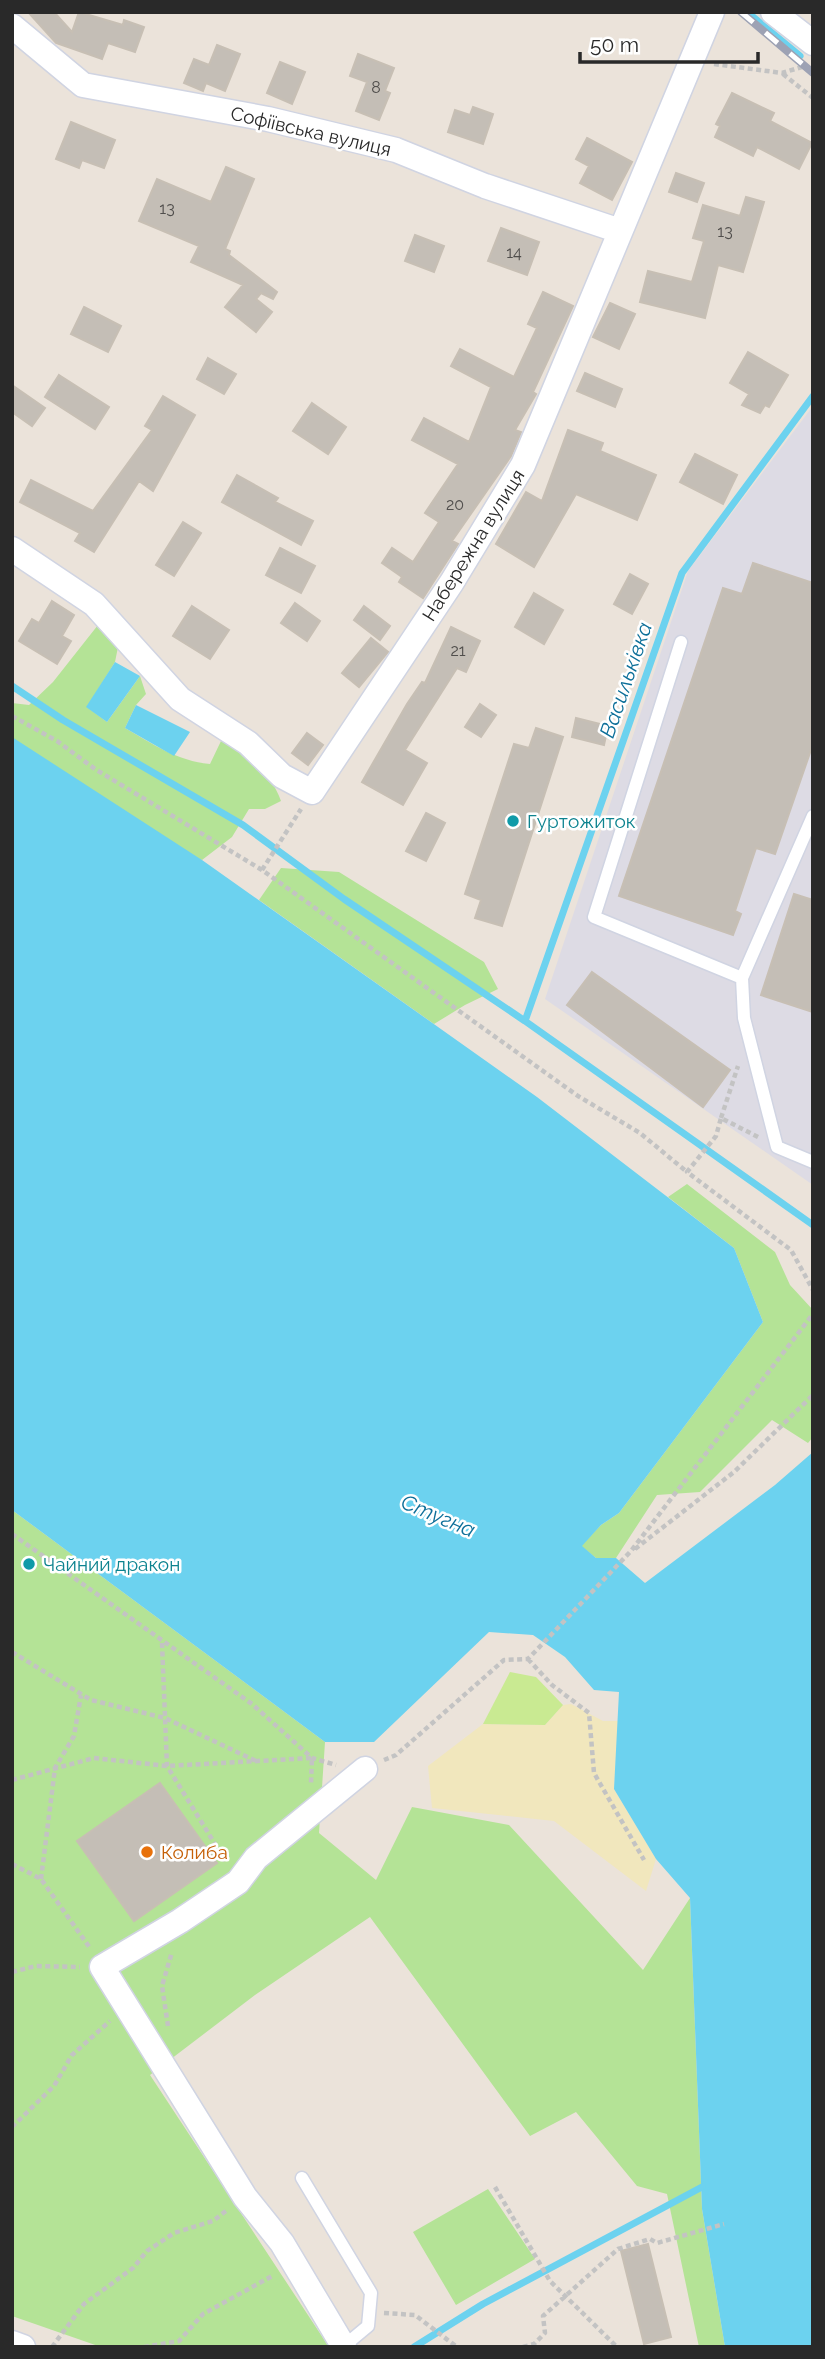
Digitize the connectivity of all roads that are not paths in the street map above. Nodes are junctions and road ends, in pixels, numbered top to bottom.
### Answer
1 (712, 12) edge
2 (773, 12) edge
3 (12, 26) edge
4 (813, 43) edge
5 (620, 231) junction
6 (12, 549) edge
7 (681, 642) dead end
8 (813, 816) edge
9 (742, 978) junction
10 (813, 1163) edge
11 (365, 1769) road end
12 (302, 2178) dead end
13 (12, 2343) edge
14 (23, 2347) edge
15 (344, 2347) edge

1 - 5 street, Набережна вулиця
2 - 4 street
3 - 5 street, Софіївська вулиця
5 - 6 street, Набережна вулиця
7 - 9 lane
8 - 9 lane
9 - 10 lane
11 - 15 street
12 - 15 lane
13 - 14 street

